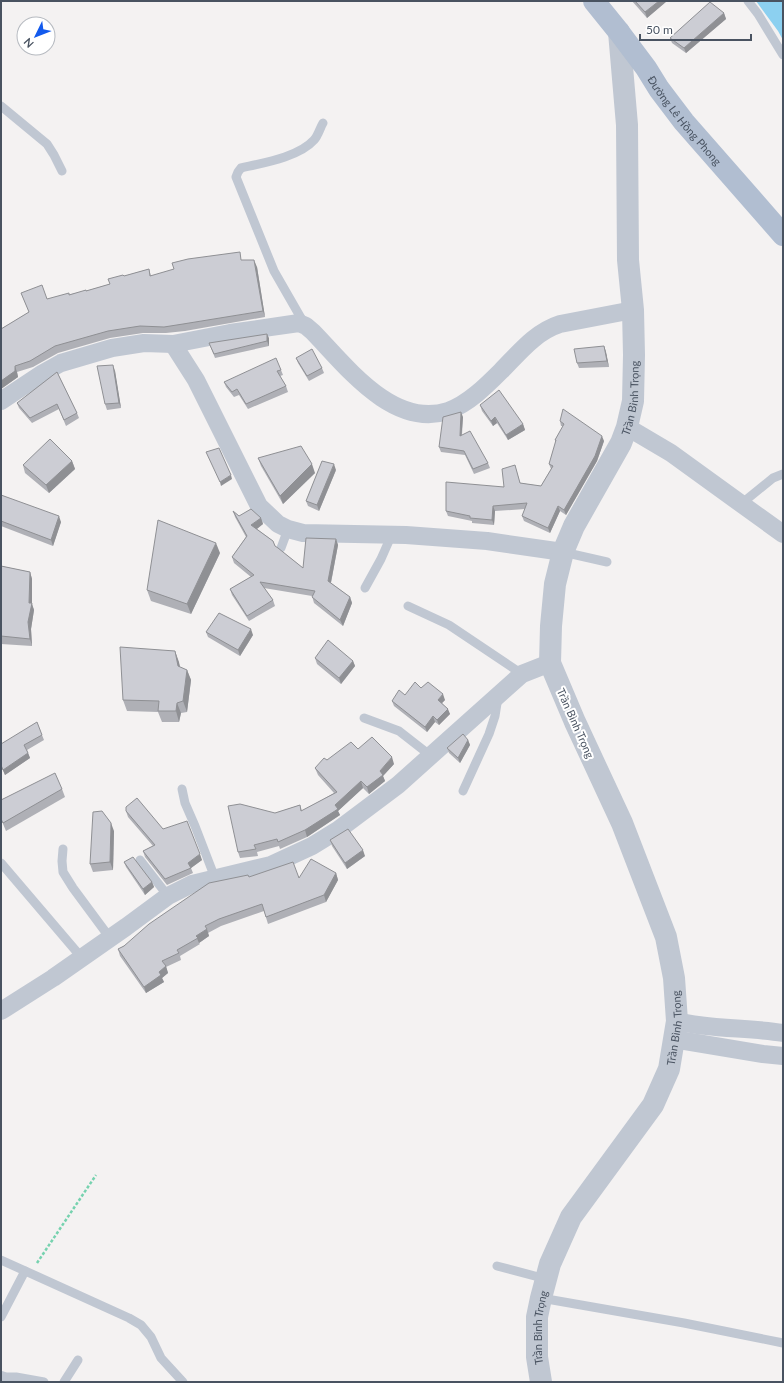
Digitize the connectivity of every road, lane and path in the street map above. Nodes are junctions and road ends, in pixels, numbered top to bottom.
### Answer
1 (594, 1) edge
2 (748, 1) edge
3 (619, 32) junction
4 (783, 55) edge
5 (1, 106) edge
6 (322, 123) dead end
7 (62, 171) dead end
8 (783, 235) edge
9 (633, 310) junction
10 (306, 326) junction
11 (173, 344) junction
12 (1, 401) edge
13 (627, 427) junction
14 (783, 474) edge
15 (741, 504) junction
16 (288, 529) junction
17 (392, 534) junction
18 (783, 534) edge
19 (282, 548) dead end
20 (563, 552) junction
21 (607, 562) dead end
22 (365, 588) dead end
23 (408, 606) dead end
24 (550, 663) junction
25 (522, 674) junction
26 (498, 696) junction
27 (364, 718) dead end
28 (431, 756) junction
29 (182, 789) dead end
30 (463, 791) dead end
31 (63, 849) dead end
32 (140, 860) dead end
33 (1, 863) edge
34 (215, 878) junction
35 (168, 896) junction
36 (110, 938) junction
37 (82, 958) junction
38 (1, 1011) edge
39 (675, 1030) junction
40 (783, 1033) edge
41 (783, 1056) edge
42 (96, 1176) dead end
43 (1, 1260) edge
44 (497, 1266) dead end
45 (27, 1272) junction
46 (543, 1288) junction
47 (1, 1317) edge
48 (783, 1343) edge
49 (78, 1360) dead end
50 (1, 1379) edge
51 (5, 1382) edge
52 (44, 1382) edge
53 (64, 1382) edge
54 (183, 1382) edge
55 (541, 1382) edge

1 - 3 main road, Đường Lê Hồng Phong
2 - 4 lane
3 - 8 main road, Đường Lê Hồng Phong
3 - 9 street, Trần Bình Trọng
5 - 7 lane
6 - 10 lane
9 - 10 street
9 - 13 street, Trần Bình Trọng
10 - 11 street
11 - 12 street
11 - 16 street
13 - 15 street
13 - 20 street, Trần Bình Trọng
14 - 15 lane
15 - 18 street
16 - 17 street
16 - 19 lane
17 - 20 street
17 - 22 lane
20 - 21 lane
20 - 24 street, Trần Bình Trọng
23 - 25 lane
24 - 25 street
24 - 39 street, Trần Bình Trọng
25 - 26 street
26 - 28 street
26 - 30 lane
27 - 28 lane
28 - 34 street
29 - 34 lane
31 - 36 lane
32 - 35 lane
33 - 37 lane
34 - 35 street
35 - 36 street
36 - 37 street
37 - 38 street
39 - 40 street
39 - 41 street
39 - 46 street, Trần Bình Trọng
42 - 45 path
43 - 45 lane
44 - 46 lane
45 - 47 lane
45 - 54 lane
46 - 48 lane
46 - 55 street, Trần Bình Trọng
49 - 53 lane
50 - 51 street
50 - 52 lane

